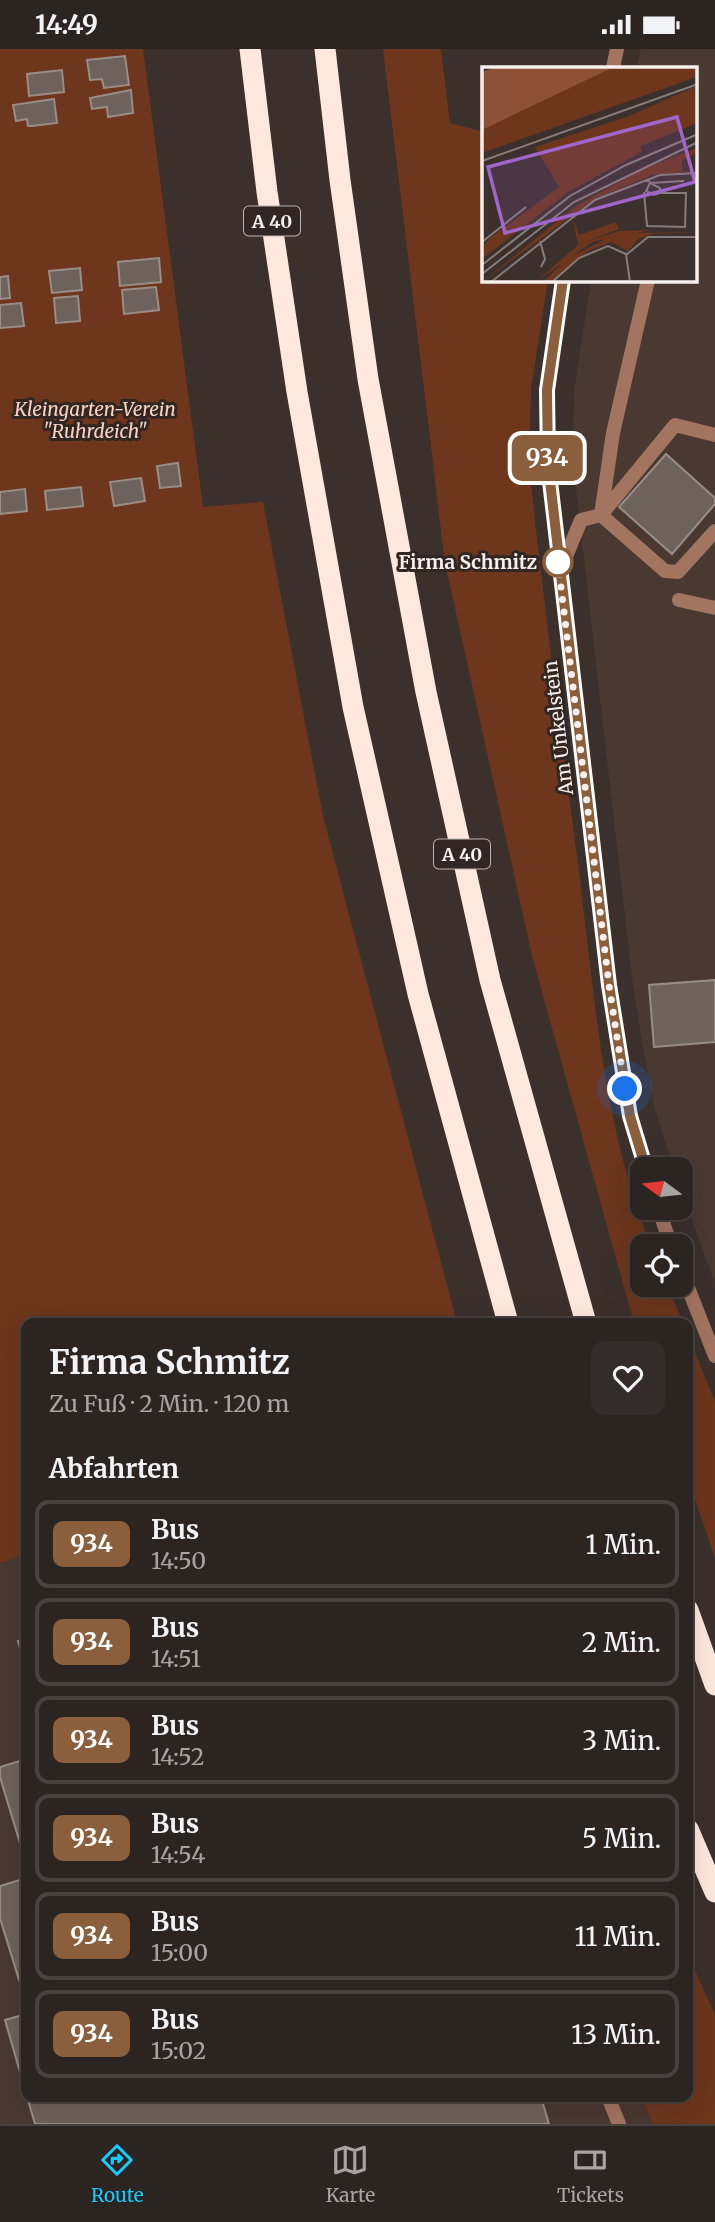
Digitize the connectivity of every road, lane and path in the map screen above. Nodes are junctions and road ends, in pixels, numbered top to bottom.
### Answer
1 (250, 49) edge
2 (325, 49) edge
3 (617, 49) edge
4 (613, 67) edge
5 (563, 282) edge
6 (648, 282) edge
7 (715, 435) edge
8 (601, 515) junction
9 (715, 531) edge
10 (559, 572) junction
11 (679, 600) dead end
12 (715, 608) edge
13 (642, 1157) edge
14 (692, 1297) edge
15 (507, 1318) edge
16 (585, 1318) edge
17 (715, 1356) edge
18 (693, 1624) edge
19 (715, 1685) edge
20 (693, 1841) edge
21 (715, 1892) edge
22 (610, 2102) edge
23 (619, 2124) edge

1 - 15 highway, A 40
2 - 16 highway, A 40
3 - 4 street
5 - 10 street, Am Unkelstein
6 - 8 street
7 - 8 street
8 - 9 street
8 - 10 street
10 - 13 street, Am Unkelstein
11 - 12 street
14 - 17 street
18 - 19 highway
20 - 21 highway
22 - 23 street

